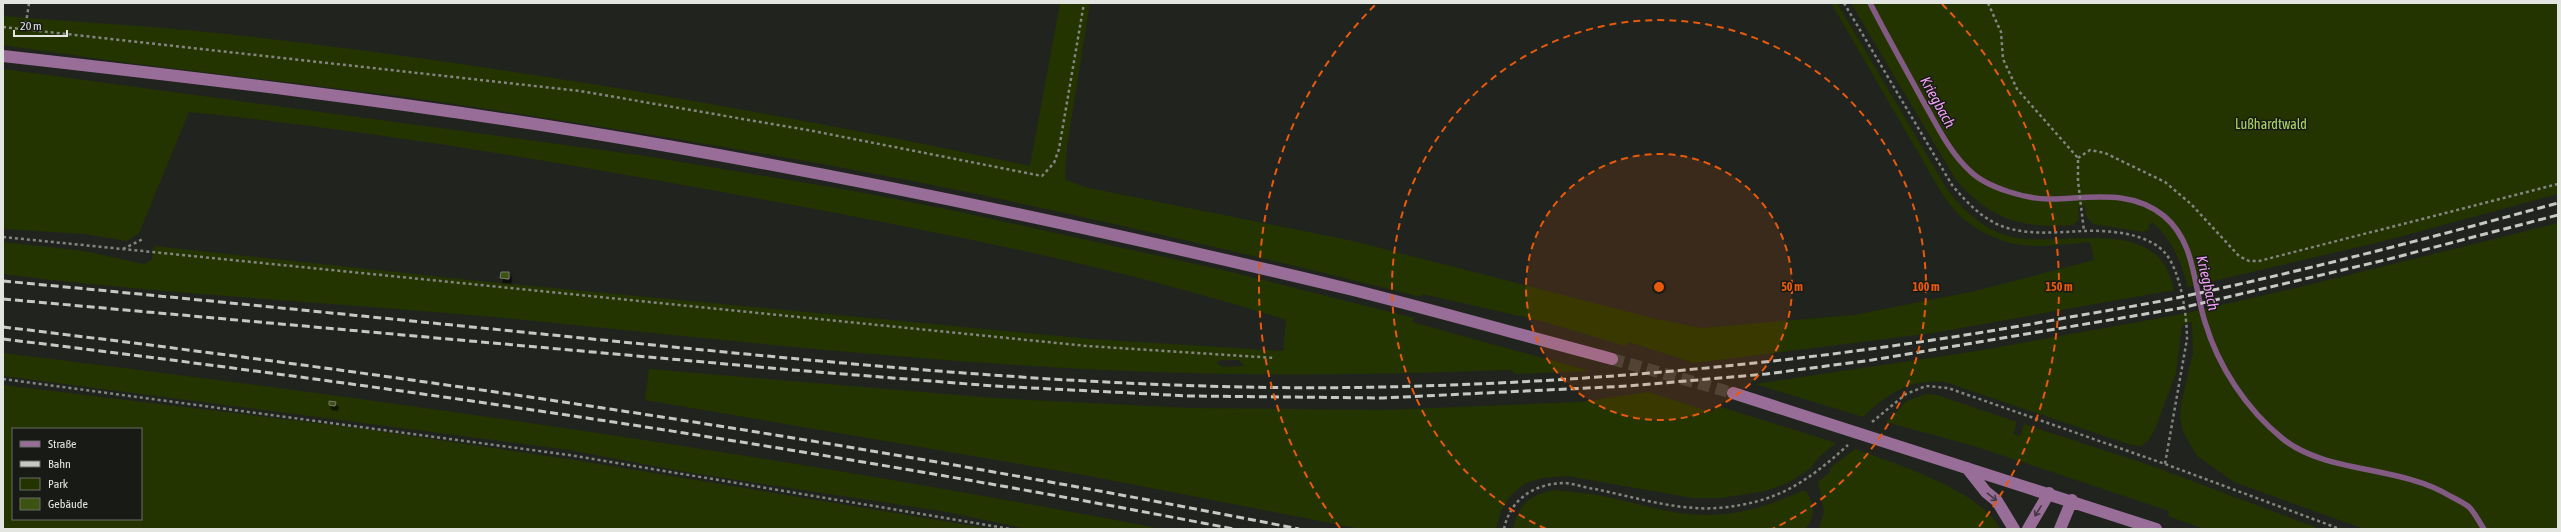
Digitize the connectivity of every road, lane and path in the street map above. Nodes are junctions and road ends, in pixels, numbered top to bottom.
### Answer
1 (30, 3) edge
2 (1084, 3) edge
3 (1844, 3) edge
4 (1988, 3) edge
5 (3, 27) edge
6 (25, 30) junction
7 (3, 56) edge
8 (2078, 158) junction
9 (2558, 184) edge
10 (2084, 231) junction
11 (3, 236) edge
12 (143, 239) dead end
13 (123, 249) junction
14 (1275, 358) dead end
15 (1612, 359) tunnel mouth
16 (3, 379) edge
17 (1733, 393) tunnel mouth
18 (1887, 409) dead end
19 (1829, 462) dead end
20 (2165, 464) junction
21 (1967, 468) junction
22 (2049, 493) junction
23 (2072, 500) junction
24 (1011, 529) edge
25 (1504, 529) edge
26 (2014, 529) edge
27 (2028, 529) edge
28 (2060, 529) edge
29 (2156, 529) edge
30 (2340, 529) edge

1 - 6 path
2 - 6 path
3 - 10 path
4 - 8 path
5 - 6 path
7 - 15 main road
8 - 9 path
8 - 10 path
10 - 20 path
11 - 13 path
12 - 13 path
13 - 14 path
16 - 24 path
17 - 21 main road
18 - 20 path
19 - 25 path
20 - 30 path
21 - 22 main road
21 -> 26 main road
22 - 23 main road
22 -> 27 main road
23 - 28 main road
23 - 29 main road

